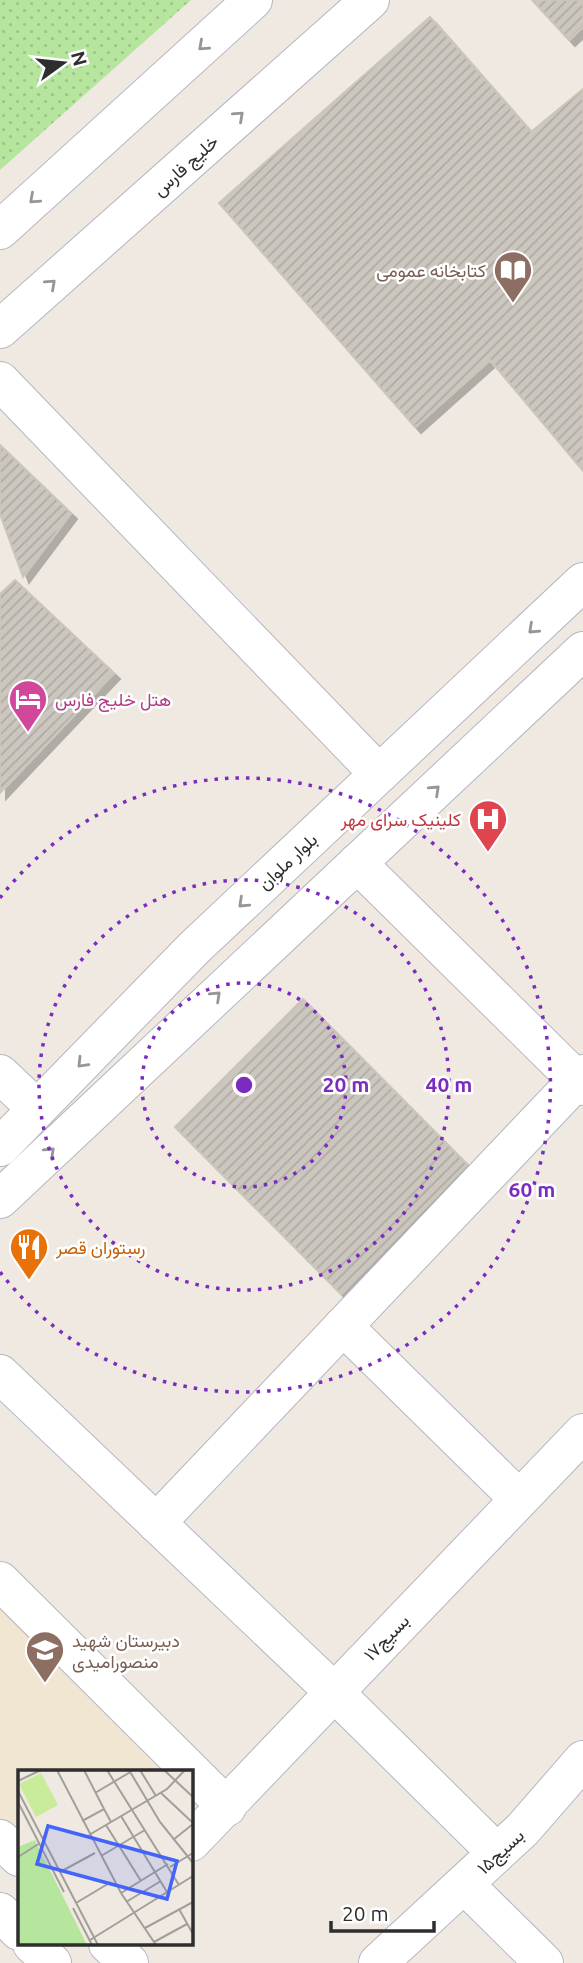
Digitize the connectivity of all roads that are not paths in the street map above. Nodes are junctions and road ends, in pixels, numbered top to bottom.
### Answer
1 (253, 0) edge
2 (370, 0) edge
3 (0, 230) edge
4 (0, 330) edge
5 (0, 381) edge
6 (583, 582) edge
7 (583, 651) edge
8 (379, 774) junction
9 (357, 863) junction
10 (276, 872) junction
11 (309, 909) junction
12 (0, 1074) edge
13 (581, 1080) edge
14 (37, 1109) junction
15 (0, 1147) edge
16 (0, 1199) edge
17 (343, 1326) junction
18 (0, 1374) edge
19 (583, 1433) edge
20 (519, 1499) junction
21 (156, 1522) junction
22 (0, 1581) edge
23 (333, 1691) junction
24 (583, 1759) edge
25 (189, 1770) edge
26 (192, 1773) edge
27 (226, 1807) junction
28 (192, 1841) edge
29 (497, 1853) junction
30 (464, 1884) junction
31 (0, 1912) edge
32 (18, 1930) edge
33 (34, 1946) edge
34 (110, 1946) edge
35 (52, 1963) edge
36 (129, 1963) edge
37 (378, 1963) edge
38 (544, 1963) edge

1 -> 3 street
4 -> 2 street, خلیج فارس
5 - 8 street
6 -> 8 street, بلوار ملوان
9 -> 7 street
8 - 10 street, بلوار ملوان
9 - 11 street
9 - 13 street
10 - 11 street
10 -> 14 street, بلوار ملوان
16 -> 11 street
12 - 14 street
13 - 17 street
14 - 15 street, بلوار ملوان
17 - 20 street
17 - 21 street
18 - 21 street
19 - 20 street, بسیج۱۷
20 - 23 street, بسیج۱۷
21 - 23 street
22 - 25 street
23 - 27 street, بسیج۱۷
23 - 29 street
24 - 29 street, بسیج۱۵
26 - 27 street
27 - 28 street, بسیج۱۷
29 - 30 street, بسیج۱۵
30 - 37 street, بسیج۱۵
30 - 38 street
31 - 32 street
33 - 35 street
34 - 36 street

